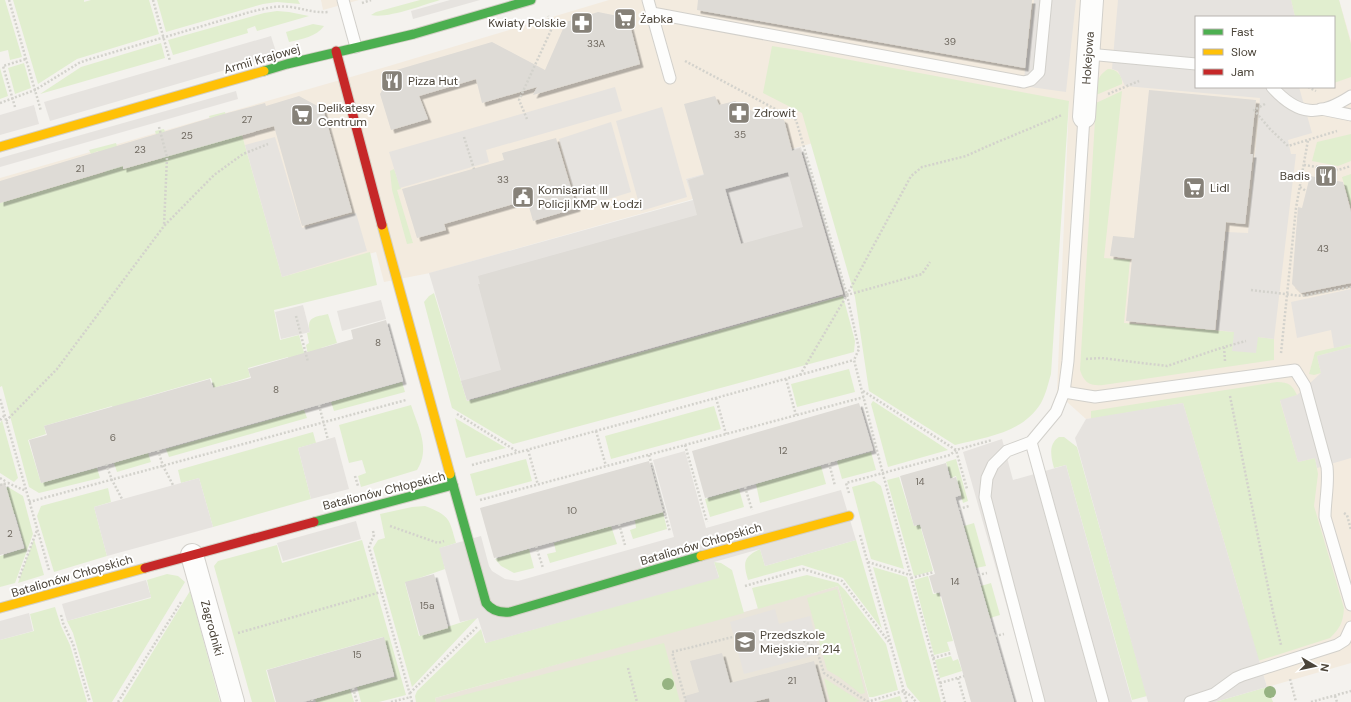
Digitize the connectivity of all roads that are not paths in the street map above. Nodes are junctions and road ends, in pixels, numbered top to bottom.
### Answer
1 (531, 0) edge
2 (648, 0) edge
3 (1046, 0) edge
4 (1092, 0) edge
5 (344, 4) edge
6 (652, 14) junction
7 (356, 47) junction
8 (336, 51) junction
9 (1088, 54) junction
10 (1195, 64) edge
11 (670, 78) dead end
12 (1273, 88) edge
13 (1351, 96) edge
14 (1321, 109) junction
15 (1074, 115) joint
16 (1351, 115) edge
17 (0, 147) edge
18 (1064, 392) junction
19 (1031, 442) junction
20 (453, 485) junction
21 (849, 516) dead end
22 (195, 565) junction
23 (1351, 605) edge
24 (0, 608) edge
25 (1351, 627) edge
26 (233, 702) edge
27 (1039, 702) edge
28 (1102, 702) edge
29 (1190, 702) edge

1 - 7 street, Armii Krajowej
2 - 6 lane
3 - 6 lane
4 - 9 street, Hokejowa
5 - 7 lane
6 - 11 lane
7 - 8 street, Armii Krajowej
8 - 17 street, Armii Krajowej
8 - 20 street
9 - 10 lane
9 - 15 street, Hokejowa
12 - 14 lane
13 - 14 lane
14 - 16 lane
15 - 18 lane
18 - 19 lane
18 - 23 lane
19 - 27 lane
19 - 28 lane
20 - 21 street, Batalionów Chłopskich
20 - 22 street, Batalionów Chłopskich
22 - 24 street, Batalionów Chłopskich
22 - 26 street, Zagrodniki
25 - 29 lane

